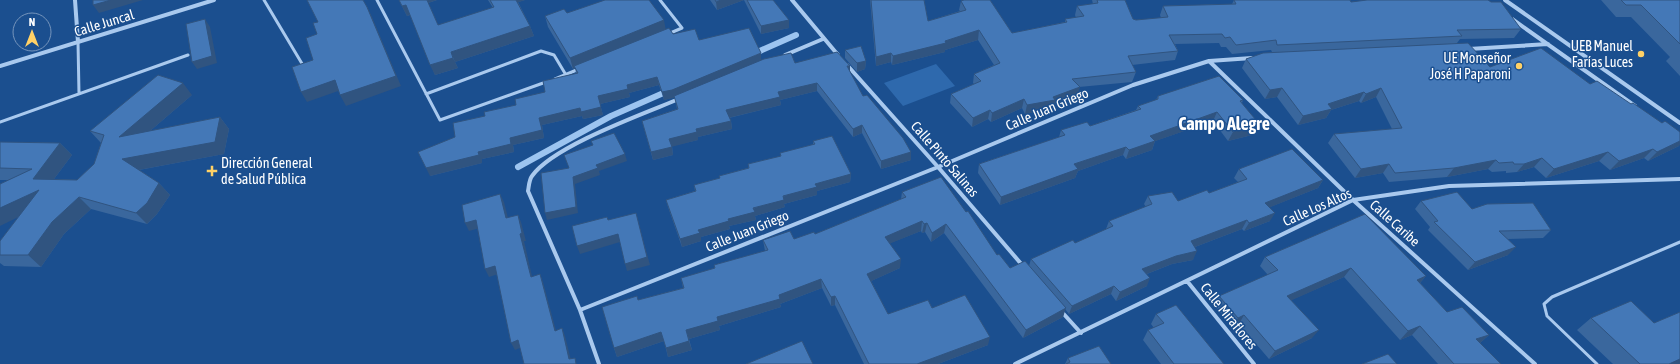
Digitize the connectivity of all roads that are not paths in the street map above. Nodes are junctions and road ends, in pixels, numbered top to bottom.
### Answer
1 (75, 0) edge
2 (214, 0) edge
3 (264, 0) edge
4 (377, 0) edge
5 (660, 0) edge
6 (792, 0) edge
7 (1505, 0) edge
8 (1511, 18) edge
9 (661, 37) edge
10 (823, 39) junction
11 (78, 42) junction
12 (1548, 44) junction
13 (1462, 49) edge
14 (188, 55) edge
15 (839, 56) edge
16 (780, 57) edge
17 (1259, 57) edge
18 (1209, 61) junction
19 (844, 62) edge
20 (0, 66) edge
21 (304, 67) edge
22 (580, 69) edge
23 (566, 75) junction
24 (78, 94) junction
25 (426, 94) junction
26 (687, 96) edge
27 (1636, 107) edge
28 (0, 122) edge
29 (1680, 122) edge
30 (938, 166) junction
31 (1680, 179) edge
32 (1353, 200) junction
33 (1680, 242) edge
34 (1024, 268) edge
35 (1187, 281) junction
36 (1060, 309) edge
37 (580, 310) junction
38 (1080, 333) junction
39 (599, 364) edge
40 (1015, 364) edge
41 (1254, 364) edge
42 (1535, 364) edge
43 (1598, 364) edge

1 - 11 street
2 - 11 street, Calle Juncal
3 - 21 lane
4 - 25 lane
5 - 9 lane
6 - 10 street
7 - 29 street
8 - 12 street
10 - 15 street
10 - 16 street
11 - 20 street, Calle Juncal
11 - 24 lane
12 - 13 street
12 - 27 street
14 - 24 lane
17 - 18 street, Calle Juan Griego
18 - 30 street, Calle Juan Griego
18 - 32 street, Calle Caribe
19 - 30 street, Calle Pinto Salinas
22 - 23 lane
23 - 25 lane
23 - 25 lane
24 - 28 lane
26 - 37 street
30 - 34 street, Calle Pinto Salinas
30 - 37 street, Calle Juan Griego
31 - 32 street, Calle Los Altos
32 - 35 street, Calle Los Altos
32 - 42 street, Calle Caribe
33 - 43 lane
35 - 38 street, Calle Los Altos
35 - 41 street, Calle Miraflores
36 - 38 street
37 - 39 street
38 - 40 street, Calle Los Altos

